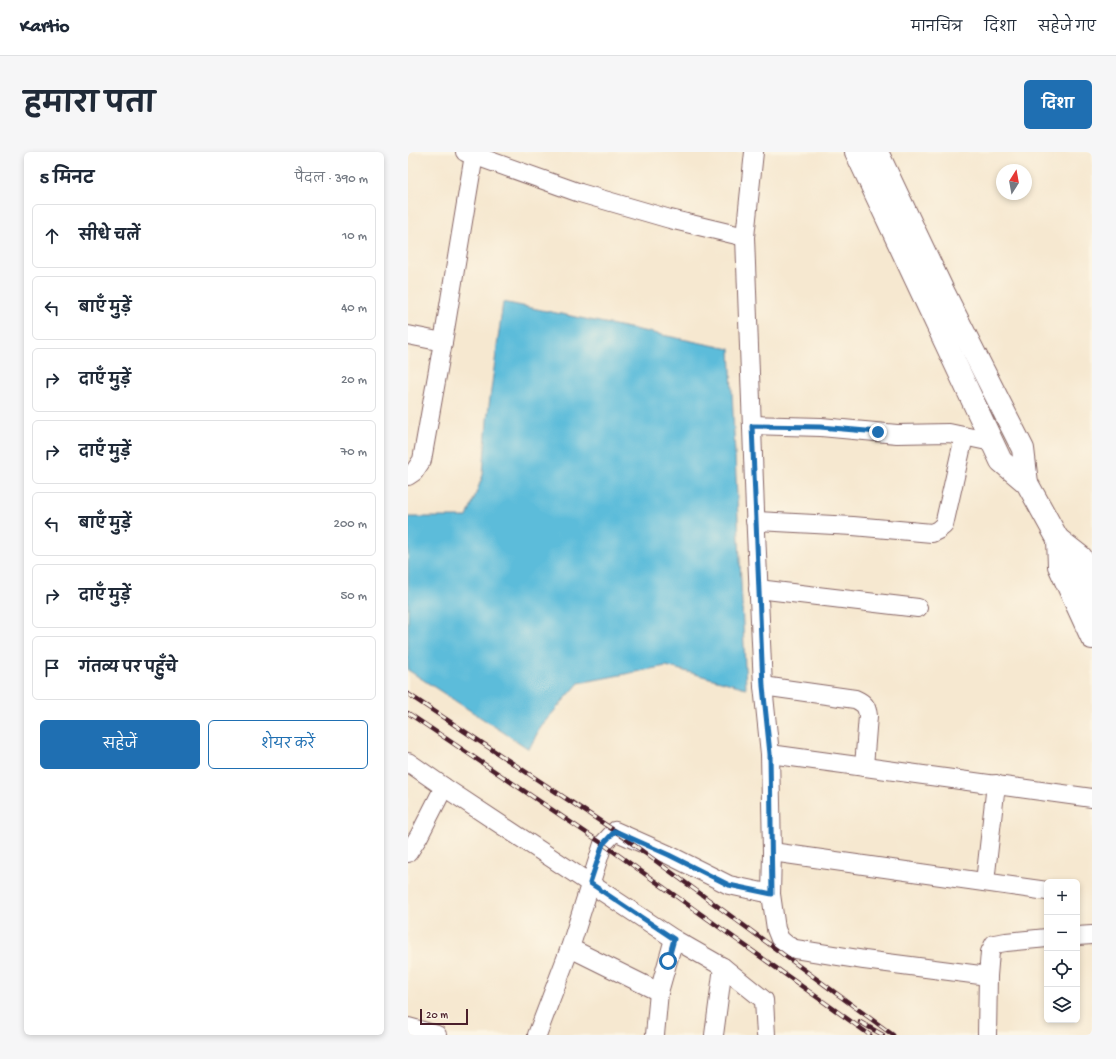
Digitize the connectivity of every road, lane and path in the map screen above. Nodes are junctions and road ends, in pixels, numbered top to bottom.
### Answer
1 (754, 152) edge
2 (856, 152) edge
3 (878, 152) edge
4 (469, 153) edge
5 (745, 237) junction
6 (408, 335) edge
7 (443, 342) junction
8 (752, 426) junction
9 (964, 437) junction
10 (992, 442) junction
11 (408, 476) edge
12 (1027, 483) junction
13 (755, 521) junction
14 (1061, 545) junction
15 (1092, 580) edge
16 (758, 589) junction
17 (918, 608) dead end
18 (1092, 609) edge
19 (1092, 638) edge
20 (763, 686) junction
21 (770, 754) junction
22 (408, 762) edge
23 (864, 766) junction
24 (996, 784) junction
25 (444, 787) junction
26 (1092, 798) edge
27 (772, 852) junction
28 (408, 853) edge
29 (985, 882) junction
30 (590, 883) junction
31 (1044, 891) edge
32 (772, 894) junction
33 (1092, 935) edge
34 (1080, 936) edge
35 (1044, 938) edge
36 (674, 939) junction
37 (570, 948) junction
38 (723, 968) junction
39 (988, 976) junction
40 (659, 992) junction
41 (408, 1027) edge
42 (437, 1035) edge
43 (537, 1035) edge
44 (655, 1035) edge
45 (714, 1035) edge
46 (766, 1035) edge
47 (987, 1035) edge

1 - 5 street
2 - 10 main road
3 - 12 main road
4 - 5 street
4 - 7 street
5 - 8 street
6 - 7 street
7 - 11 street
8 - 9 street
8 - 13 street
9 - 10 street
9 - 13 street
10 - 12 main road
12 - 14 main road
13 - 16 street
14 - 15 main road
14 - 18 main road
14 - 19 main road
16 - 17 street
16 - 20 street
20 - 21 street
20 - 23 street
21 - 23 street
21 - 27 street
22 - 25 street
23 - 24 street
24 - 26 street
24 - 29 street
25 - 28 street
25 - 30 street
27 - 29 street
27 - 32 street
29 - 31 street
30 - 32 street
30 - 36 street
30 - 37 street
32 - 39 street
33 - 34 street
35 - 39 street
36 - 38 street
36 - 40 street
37 - 40 street
37 - 43 street
38 - 45 street
38 - 46 street
39 - 47 street
40 - 44 street
41 - 42 street

